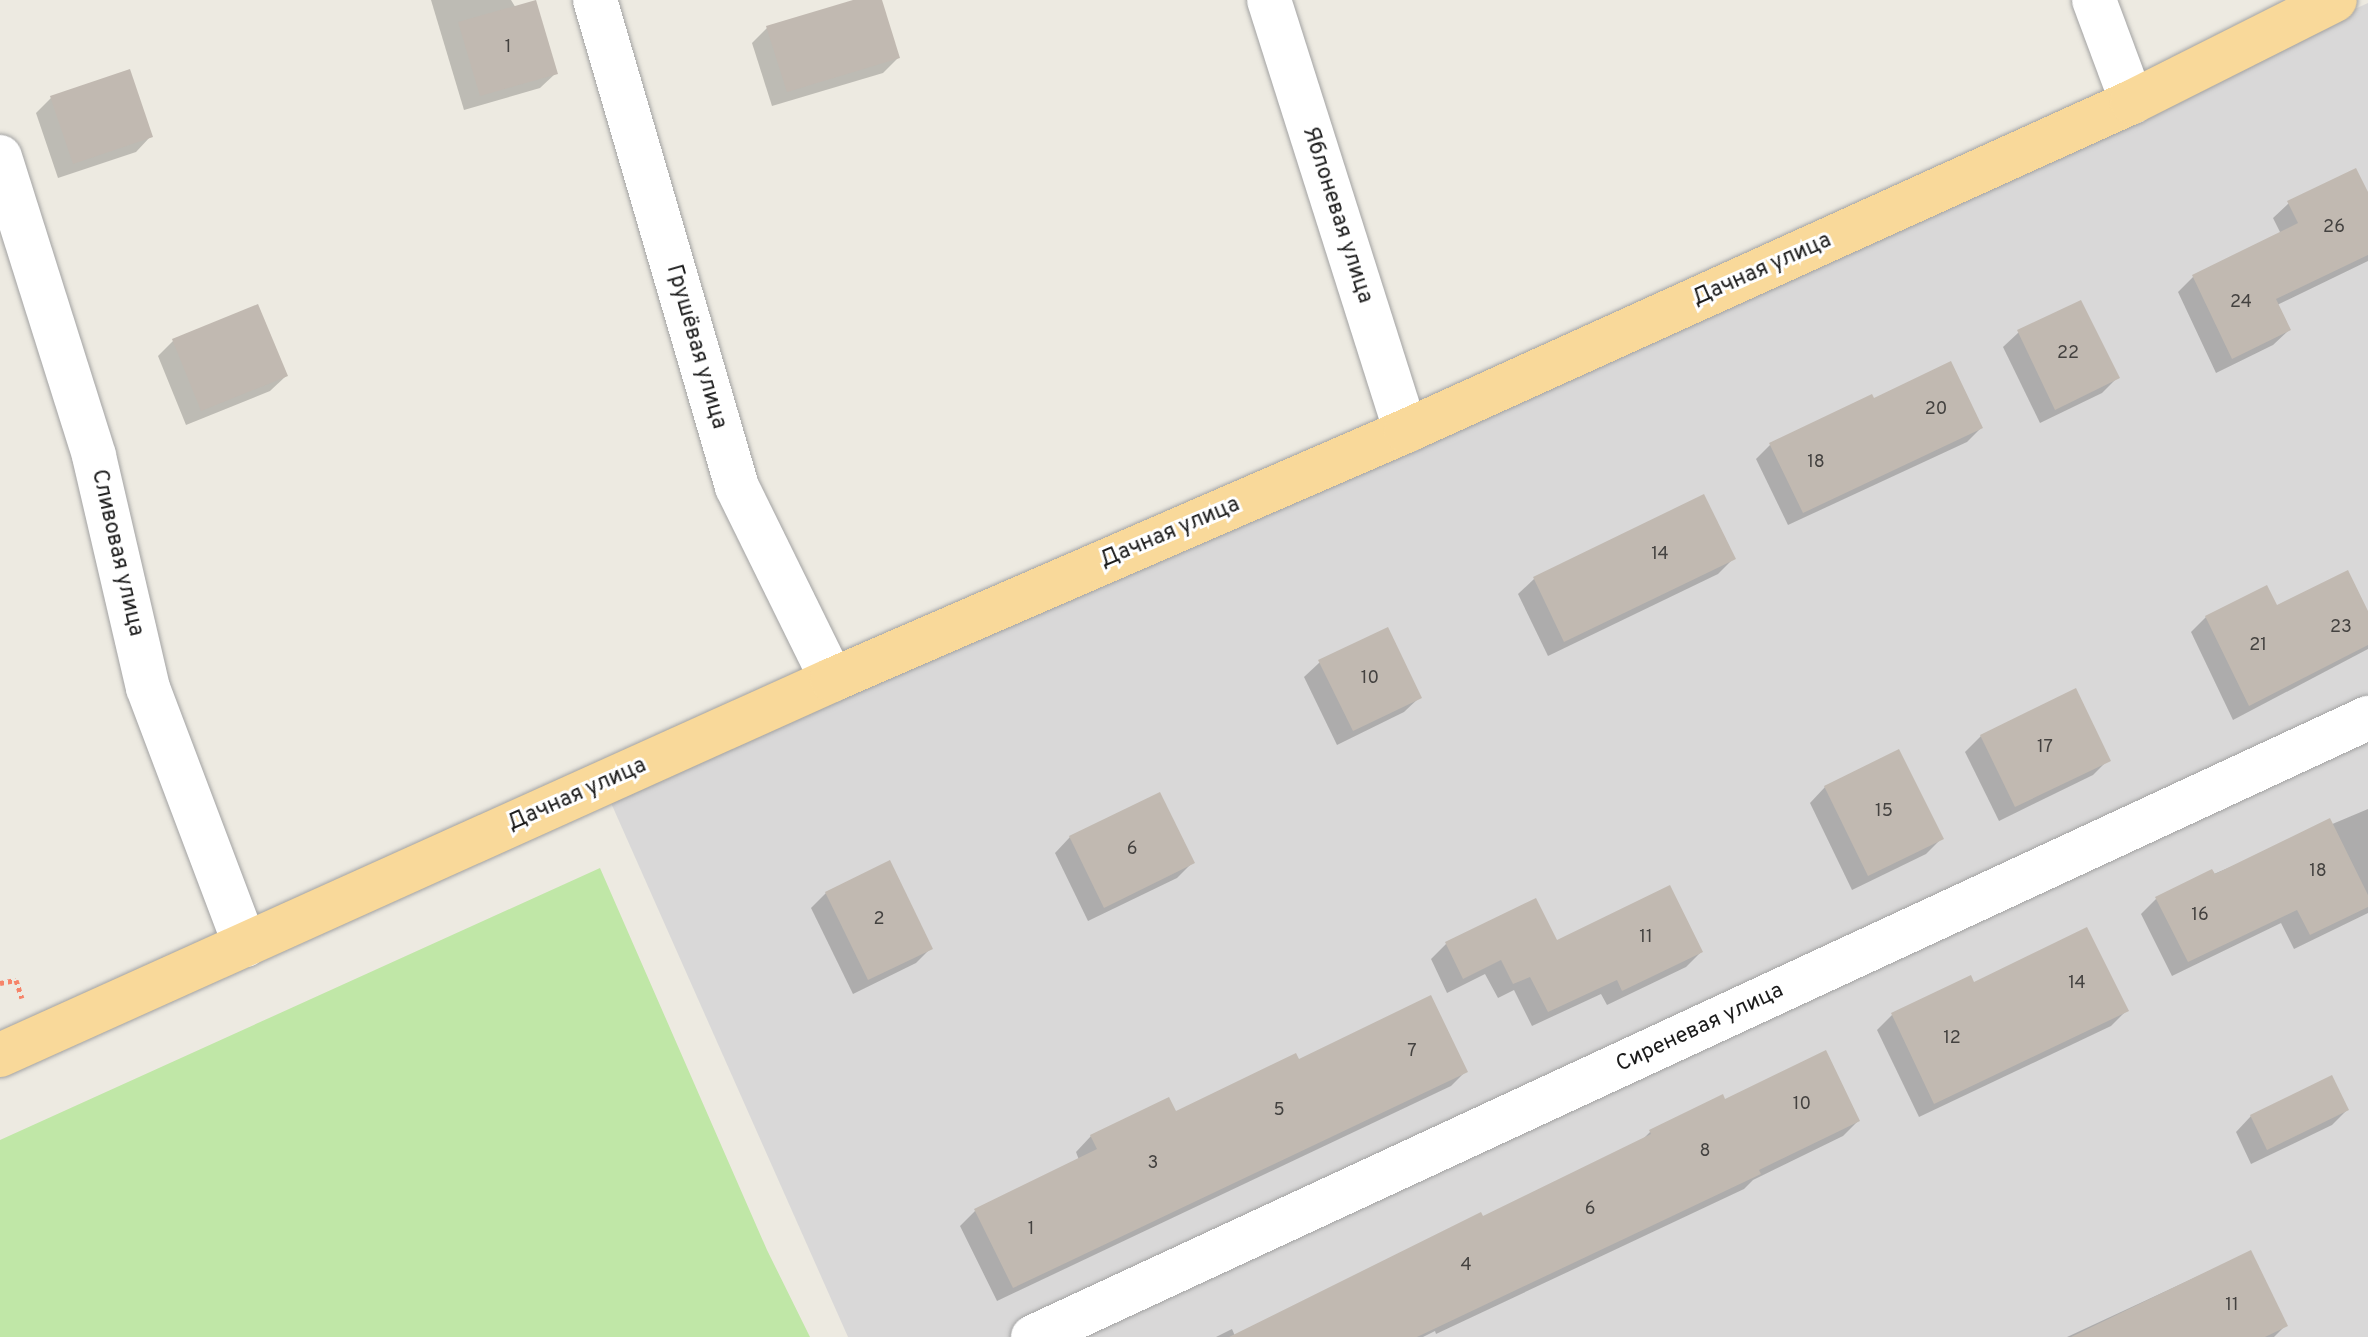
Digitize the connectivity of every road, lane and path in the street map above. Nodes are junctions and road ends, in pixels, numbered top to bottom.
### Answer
1 (595, 0) edge
2 (1269, 0) edge
3 (2094, 0) edge
4 (2335, 0) edge
5 (2132, 102) junction
6 (0, 157) edge
7 (1406, 431) junction
8 (832, 680) junction
9 (2368, 718) edge
10 (245, 945) junction
11 (9, 1051) edge
12 (1033, 1337) edge

1 - 8 street, Грушёвая улица
2 - 7 street, Яблоневая улица
3 - 5 street
4 - 5 main road, Дачная улица
5 - 7 main road, Дачная улица
6 - 10 street, Сливовая улица
7 - 8 main road, Дачная улица
8 - 10 main road, Дачная улица
9 - 12 street, Сиреневая улица
10 - 11 main road, Дачная улица

